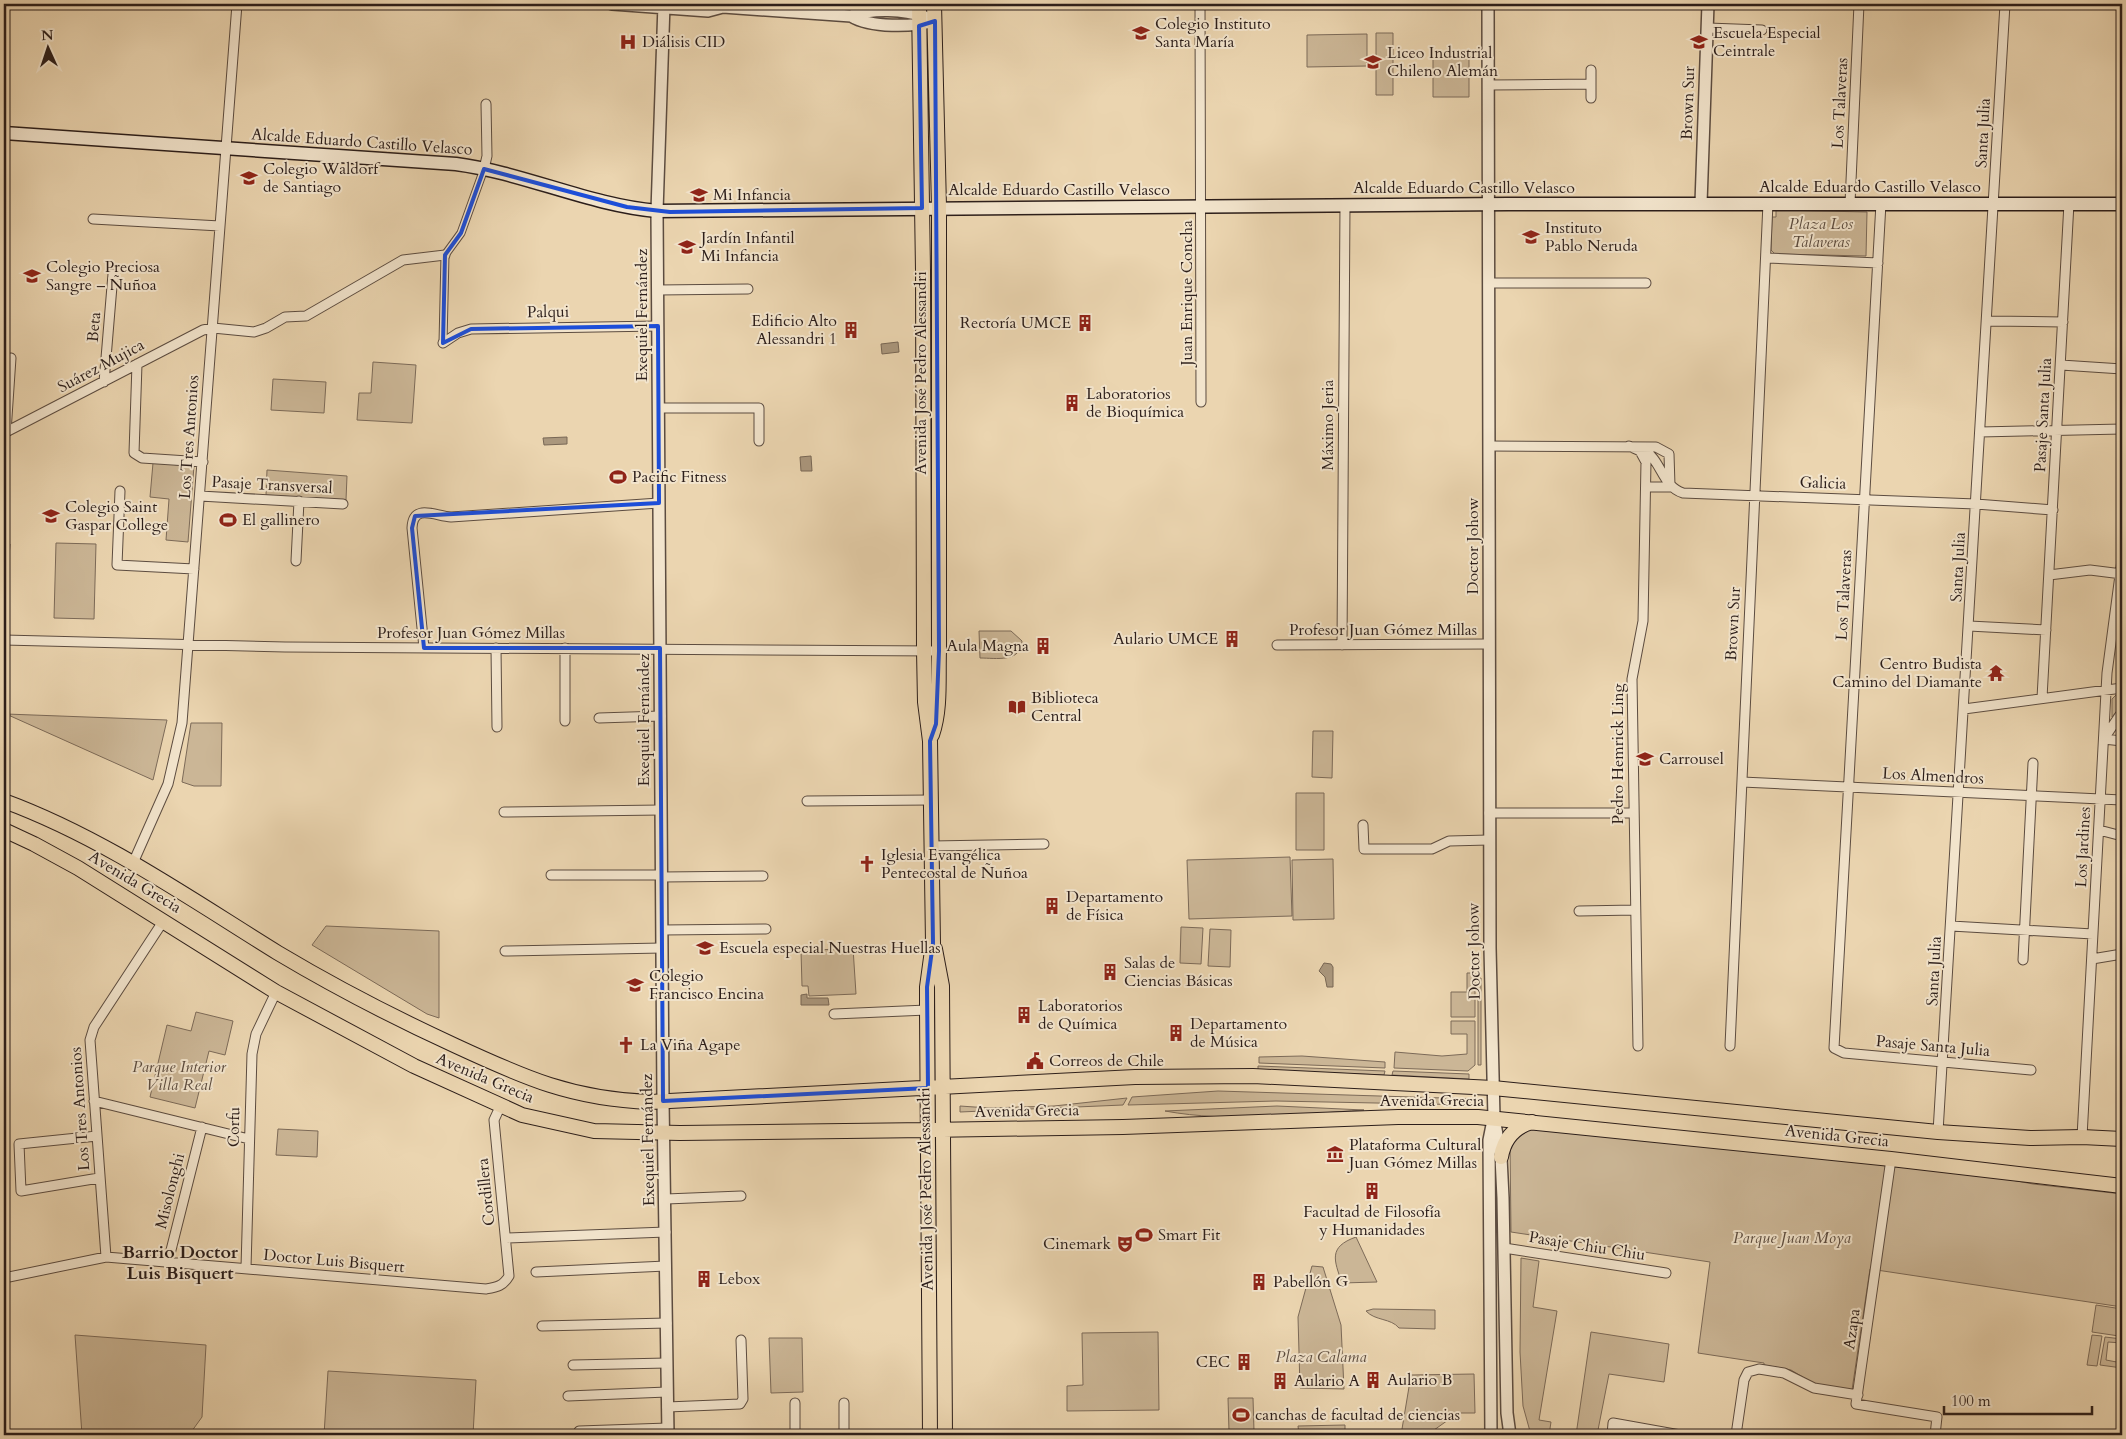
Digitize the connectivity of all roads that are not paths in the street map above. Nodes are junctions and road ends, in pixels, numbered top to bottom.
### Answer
1 (237, 4) edge
2 (612, 4) edge
3 (934, 4) edge
4 (1200, 4) edge
5 (1488, 4) edge
6 (1708, 4) edge
7 (1859, 4) edge
8 (2005, 4) edge
9 (720, 5) edge
10 (664, 6) edge
11 (796, 8) edge
12 (919, 15) edge
13 (935, 21) junction
14 (1708, 28) junction
15 (1762, 30) dead end
16 (1591, 70) dead end
17 (1591, 84) junction
18 (1488, 85) junction
19 (1591, 98) dead end
20 (486, 104) dead end
21 (4, 133) edge
22 (226, 149) junction
23 (484, 169) junction
24 (1701, 203) junction
25 (1768, 203) junction
26 (1850, 203) junction
27 (1881, 203) junction
28 (1994, 203) junction
29 (2069, 203) junction
30 (1488, 204) junction
31 (2122, 204) edge
32 (1345, 205) junction
33 (1202, 206) junction
34 (939, 207) junction
35 (922, 208) junction
36 (658, 211) junction
37 (93, 218) dead end
38 (220, 226) junction
39 (445, 255) junction
40 (1767, 258) junction
41 (1878, 263) junction
42 (113, 274) dead end
43 (1646, 283) dead end
44 (1489, 284) junction
45 (658, 290) junction
46 (748, 290) dead end
47 (1987, 321) junction
48 (2063, 322) junction
49 (658, 326) junction
50 (213, 328) junction
51 (443, 343) joint
52 (10, 358) dead end
53 (137, 364) junction
54 (2060, 365) junction
55 (2122, 369) edge
56 (104, 382) junction
57 (1201, 402) dead end
58 (659, 408) junction
59 (2122, 429) edge
60 (2057, 430) junction
61 (1980, 432) junction
62 (5, 433) edge
63 (759, 441) dead end
64 (1489, 446) junction
65 (1629, 446) junction
66 (203, 462) junction
67 (1646, 486) junction
68 (1670, 487) junction
69 (120, 491) dead end
70 (200, 496) junction
71 (1756, 496) junction
72 (1864, 500) junction
73 (299, 501) junction
74 (659, 503) junction
75 (343, 504) dead end
76 (1976, 504) junction
77 (2053, 510) junction
78 (296, 560) dead end
79 (2122, 560) edge
80 (194, 569) junction
81 (2121, 574) edge
82 (2049, 575) junction
83 (2118, 620) edge
84 (1969, 626) junction
85 (2046, 630) junction
86 (4, 640) edge
87 (188, 644) junction
88 (1489, 644) junction
89 (1342, 645) junction
90 (1277, 646) dead end
91 (424, 648) junction
92 (496, 648) junction
93 (565, 648) junction
94 (660, 648) junction
95 (939, 650) junction
96 (924, 651) junction
97 (2122, 688) edge
98 (2107, 690) junction
99 (2042, 698) junction
100 (1964, 709) junction
101 (2122, 712) edge
102 (661, 716) junction
103 (599, 718) dead end
104 (565, 721) dead end
105 (497, 727) dead end
106 (2104, 739) junction
107 (930, 741) junction
108 (2122, 741) edge
109 (2033, 762) dead end
110 (1742, 782) junction
111 (1848, 787) junction
112 (1960, 792) junction
113 (2032, 795) junction
114 (2101, 798) junction
115 (931, 800) junction
116 (2122, 800) edge
117 (4, 801) edge
118 (807, 801) dead end
119 (661, 810) junction
120 (504, 812) dead end
121 (1489, 812) junction
122 (1634, 813) junction
123 (1363, 825) dead end
124 (4, 830) edge
125 (2099, 830) junction
126 (2122, 836) edge
127 (1489, 840) junction
128 (1044, 844) dead end
129 (932, 846) junction
130 (133, 863) junction
131 (551, 875) dead end
132 (662, 876) junction
133 (763, 876) dead end
134 (1635, 910) junction
135 (1579, 911) dead end
136 (164, 920) junction
137 (1951, 926) junction
138 (766, 929) dead end
139 (662, 930) junction
140 (2024, 930) junction
141 (2093, 934) junction
142 (933, 943) junction
143 (662, 948) junction
144 (506, 951) dead end
145 (2122, 954) edge
146 (2092, 959) junction
147 (2023, 960) dead end
148 (276, 992) junction
149 (927, 1010) junction
150 (834, 1014) dead end
151 (1638, 1046) dead end
152 (1730, 1046) dead end
153 (1834, 1048) joint
154 (1944, 1063) junction
155 (2031, 1070) dead end
156 (942, 1087) junction
157 (928, 1088) junction
158 (1493, 1088) junction
159 (94, 1101) junction
160 (663, 1101) junction
161 (500, 1106) junction
162 (1494, 1118) junction
163 (1533, 1122) junction
164 (202, 1127) junction
165 (928, 1130) junction
166 (943, 1130) junction
167 (665, 1132) junction
168 (1938, 1132) junction
169 (97, 1136) junction
170 (2082, 1136) junction
171 (249, 1138) junction
172 (2122, 1139) edge
173 (1501, 1157) junction
174 (1891, 1160) junction
175 (100, 1178) junction
176 (2122, 1186) edge
177 (741, 1196) dead end
178 (666, 1199) junction
179 (666, 1232) junction
180 (506, 1238) junction
181 (1489, 1247) junction
182 (1504, 1248) junction
183 (106, 1258) junction
184 (168, 1262) junction
185 (666, 1266) junction
186 (246, 1268) junction
187 (536, 1272) dead end
188 (1666, 1273) dead end
189 (509, 1276) joint
190 (4, 1278) edge
191 (667, 1323) junction
192 (542, 1326) dead end
193 (742, 1340) dead end
194 (667, 1363) junction
195 (573, 1365) dead end
196 (667, 1392) junction
197 (1858, 1395) junction
198 (568, 1396) dead end
199 (795, 1403) dead end
200 (844, 1403) dead end
201 (667, 1407) junction
202 (579, 1431) dead end
203 (668, 1432) edge
204 (795, 1435) edge
205 (844, 1435) edge
206 (930, 1435) edge
207 (945, 1435) edge
208 (1491, 1435) edge
209 (1510, 1435) edge
210 (1612, 1435) edge
211 (1680, 1435) edge
212 (1736, 1435) edge
213 (1935, 1435) edge

1 - 22 street, Los Tres Antonios
2 - 10 street
3 - 13 main road, Avenida José Pedro Alessandri
4 - 33 street, Juan Enrique Concha
5 - 18 street, Doctor Johow
6 - 14 street, Brown Sur
7 - 26 street, Los Talaveras
8 - 28 street, Santa Julia
9 - 10 street
9 - 11 street
10 - 36 street, Exequiel Fernández
11 - 12 street
12 - 13 street
12 - 35 main road, Avenida José Pedro Alessandri
13 - 34 main road, Avenida José Pedro Alessandri
14 - 15 street
14 - 24 street, Brown Sur
16 - 17 street
17 - 18 street
17 - 19 street
18 - 30 street, Doctor Johow
20 - 23 street
21 - 22 main road, Alcalde Eduardo Castillo Velasco
22 - 23 main road, Alcalde Eduardo Castillo Velasco
22 - 38 street, Los Tres Antonios
23 - 36 main road, Alcalde Eduardo Castillo Velasco
23 - 39 street
24 - 25 main road, Alcalde Eduardo Castillo Velasco
24 - 30 main road, Alcalde Eduardo Castillo Velasco
25 - 26 main road, Alcalde Eduardo Castillo Velasco
25 - 40 street, Brown Sur
26 - 27 main road, Alcalde Eduardo Castillo Velasco
27 - 28 main road, Alcalde Eduardo Castillo Velasco
27 - 41 street, Los Talaveras
28 - 29 main road, Alcalde Eduardo Castillo Velasco
28 - 47 street, Santa Julia
29 - 31 main road, Alcalde Eduardo Castillo Velasco
29 - 48 street, Pasaje Santa Julia
30 - 32 main road, Alcalde Eduardo Castillo Velasco
30 - 44 street, Doctor Johow
32 - 33 main road, Alcalde Eduardo Castillo Velasco
32 - 89 street, Máximo Jeria
33 - 34 main road, Alcalde Eduardo Castillo Velasco
33 - 57 street, Juan Enrique Concha
34 - 35 main road, Alcalde Eduardo Castillo Velasco
34 - 95 main road, Avenida José Pedro Alessandri
35 - 36 main road, Alcalde Eduardo Castillo Velasco
35 - 96 main road, Avenida José Pedro Alessandri
36 - 45 street, Exequiel Fernández
37 - 38 street
38 - 50 street, Los Tres Antonios
39 - 50 street
39 - 51 street
40 - 41 street
40 - 71 street, Brown Sur
41 - 72 street, Los Talaveras
42 - 56 street, Beta
43 - 44 street
44 - 64 street, Doctor Johow
45 - 46 street
45 - 49 street, Exequiel Fernández
47 - 48 street
47 - 61 street, Santa Julia
48 - 54 street, Pasaje Santa Julia
49 - 51 street, Palqui
49 - 58 street, Exequiel Fernández
50 - 53 street, Suárez Mujica
50 - 66 street, Los Tres Antonios
52 - 62 street
53 - 56 street, Suárez Mujica
53 - 66 street
54 - 55 street
54 - 60 street, Pasaje Santa Julia
56 - 62 street, Suárez Mujica
58 - 63 street
58 - 74 street, Exequiel Fernández
59 - 60 street
60 - 61 street
60 - 77 street, Pasaje Santa Julia
61 - 76 street, Santa Julia
64 - 65 street
64 - 88 street, Doctor Johow
65 - 67 street, Pedro Hemrick Ling
65 - 68 street
65 - 68 street
66 - 70 street, Los Tres Antonios
67 - 68 street, Galicia
67 - 122 street, Pedro Hemrick Ling
68 - 71 street, Galicia
69 - 80 street
70 - 73 street, Pasaje Transversal
70 - 80 street, Los Tres Antonios
71 - 72 street, Galicia
71 - 110 street, Brown Sur
72 - 76 street, Galicia
72 - 111 street, Los Talaveras
73 - 75 street, Pasaje Transversal
73 - 78 street
74 - 91 street
74 - 94 street, Exequiel Fernández
76 - 77 street
76 - 84 street, Santa Julia
77 - 82 street, Pasaje Santa Julia
79 - 81 street, Los Jardines
80 - 87 street, Los Tres Antonios
81 - 82 street
81 - 83 street, Los Jardines
82 - 85 street, Pasaje Santa Julia
83 - 98 street, Los Jardines
84 - 85 street
84 - 100 street, Santa Julia
85 - 99 street, Pasaje Santa Julia
86 - 87 street, Profesor Juan Gómez Millas
87 - 91 street, Profesor Juan Gómez Millas
87 - 130 street, Los Tres Antonios
88 - 89 street, Profesor Juan Gómez Millas
88 - 121 street, Doctor Johow
89 - 90 street, Profesor Juan Gómez Millas
91 - 92 street, Profesor Juan Gómez Millas
92 - 93 street, Profesor Juan Gómez Millas
92 - 105 street
93 - 94 street, Profesor Juan Gómez Millas
93 - 104 street
94 - 96 street, Profesor Juan Gómez Millas
94 - 102 street, Exequiel Fernández
95 - 96 street, Profesor Juan Gómez Millas
95 - 107 main road, Avenida José Pedro Alessandri
96 - 107 main road, Avenida José Pedro Alessandri
97 - 98 street
98 - 99 street
98 - 106 street, Los Jardines
99 - 100 street
100 - 112 street, Santa Julia
101 - 106 street
102 - 103 street
102 - 119 street, Exequiel Fernández
106 - 108 street
106 - 114 street, Los Jardines
107 - 115 main road, Avenida José Pedro Alessandri
109 - 113 street
110 - 111 street, Los Almendros
110 - 152 street, Brown Sur
111 - 112 street, Los Almendros
111 - 153 street, Los Talaveras
112 - 113 street, Los Almendros
112 - 137 street, Santa Julia
113 - 114 street, Los Almendros
113 - 140 street
114 - 116 street, Los Almendros
114 - 125 street, Los Jardines
115 - 118 street
115 - 129 main road, Avenida José Pedro Alessandri
117 - 130 main road, Avenida Grecia
119 - 120 street
119 - 132 street, Exequiel Fernández
121 - 122 street
121 - 127 street, Doctor Johow
122 - 134 street, Pedro Hemrick Ling
123 - 127 street
124 - 136 main road, Avenida Grecia
125 - 126 street
125 - 141 street, Los Jardines
127 - 158 street, Doctor Johow
128 - 129 street
129 - 142 main road, Avenida José Pedro Alessandri
130 - 160 main road, Avenida Grecia
131 - 132 street
132 - 133 street
132 - 139 street, Exequiel Fernández
134 - 135 street
134 - 151 street, Pedro Hemrick Ling
136 - 148 main road, Avenida Grecia
136 - 159 street, Los Tres Antonios
137 - 140 street
137 - 154 street, Santa Julia
138 - 139 street
139 - 143 street, Exequiel Fernández
140 - 141 street
140 - 147 street
141 - 146 street, Los Jardines
142 - 149 main road, Avenida José Pedro Alessandri
142 - 156 main road, Avenida José Pedro Alessandri
143 - 144 street
143 - 160 street, Exequiel Fernández
145 - 146 street
146 - 170 street, Los Jardines
148 - 161 main road, Avenida Grecia
148 - 171 street, Corfu
149 - 150 street
149 - 157 main road, Avenida José Pedro Alessandri
153 - 154 street, Pasaje Santa Julia
154 - 155 street, Pasaje Santa Julia
154 - 168 street, Santa Julia
156 - 157 main road, Avenida Grecia
156 - 158 main road, Avenida Grecia
156 - 166 main road, Avenida José Pedro Alessandri
157 - 160 main road, Avenida Grecia
157 - 165 main road, Avenida José Pedro Alessandri
158 - 162 street, Doctor Johow
158 - 168 main road, Avenida Grecia
159 - 164 street
159 - 169 street, Los Tres Antonios
160 - 167 street, Exequiel Fernández
161 - 167 main road, Avenida Grecia
161 - 180 street, Cordillera
162 - 163 main road, Avenida Grecia
162 - 166 main road, Avenida Grecia
162 - 173 street
162 - 181 street
163 - 173 main road
163 - 174 main road, Avenida Grecia
164 - 171 street
164 - 184 street, Misolonghi
165 - 166 main road, Avenida Grecia
165 - 167 main road, Avenida Grecia
165 - 206 main road, Avenida José Pedro Alessandri
166 - 207 main road, Avenida José Pedro Alessandri
167 - 178 street, Exequiel Fernández
168 - 170 main road, Avenida Grecia
169 - 175 street, Los Tres Antonios
169 - 175 street
170 - 172 main road, Avenida Grecia
171 - 186 street, Corfu
173 - 182 street
174 - 176 main road, Avenida Grecia
174 - 197 street, Azapa
175 - 183 street, Los Tres Antonios
177 - 178 street
178 - 179 street, Exequiel Fernández
179 - 180 street
179 - 185 street, Exequiel Fernández
180 - 189 street, Cordillera
181 - 182 street
181 - 208 street
182 - 188 street, Pasaje Chiu Chiu
182 - 209 street
183 - 184 street, Doctor Luis Bisquert
183 - 190 street, Doctor Luis Bisquert
184 - 186 street, Doctor Luis Bisquert
185 - 187 street
185 - 191 street, Exequiel Fernández
186 - 189 street, Doctor Luis Bisquert
191 - 192 street
191 - 194 street, Exequiel Fernández
193 - 201 street
194 - 195 street
194 - 196 street, Exequiel Fernández
196 - 198 street
196 - 201 street, Exequiel Fernández
197 - 212 street
197 - 213 street
199 - 204 street
200 - 205 street
201 - 203 street, Exequiel Fernández
202 - 203 street
210 - 211 street

